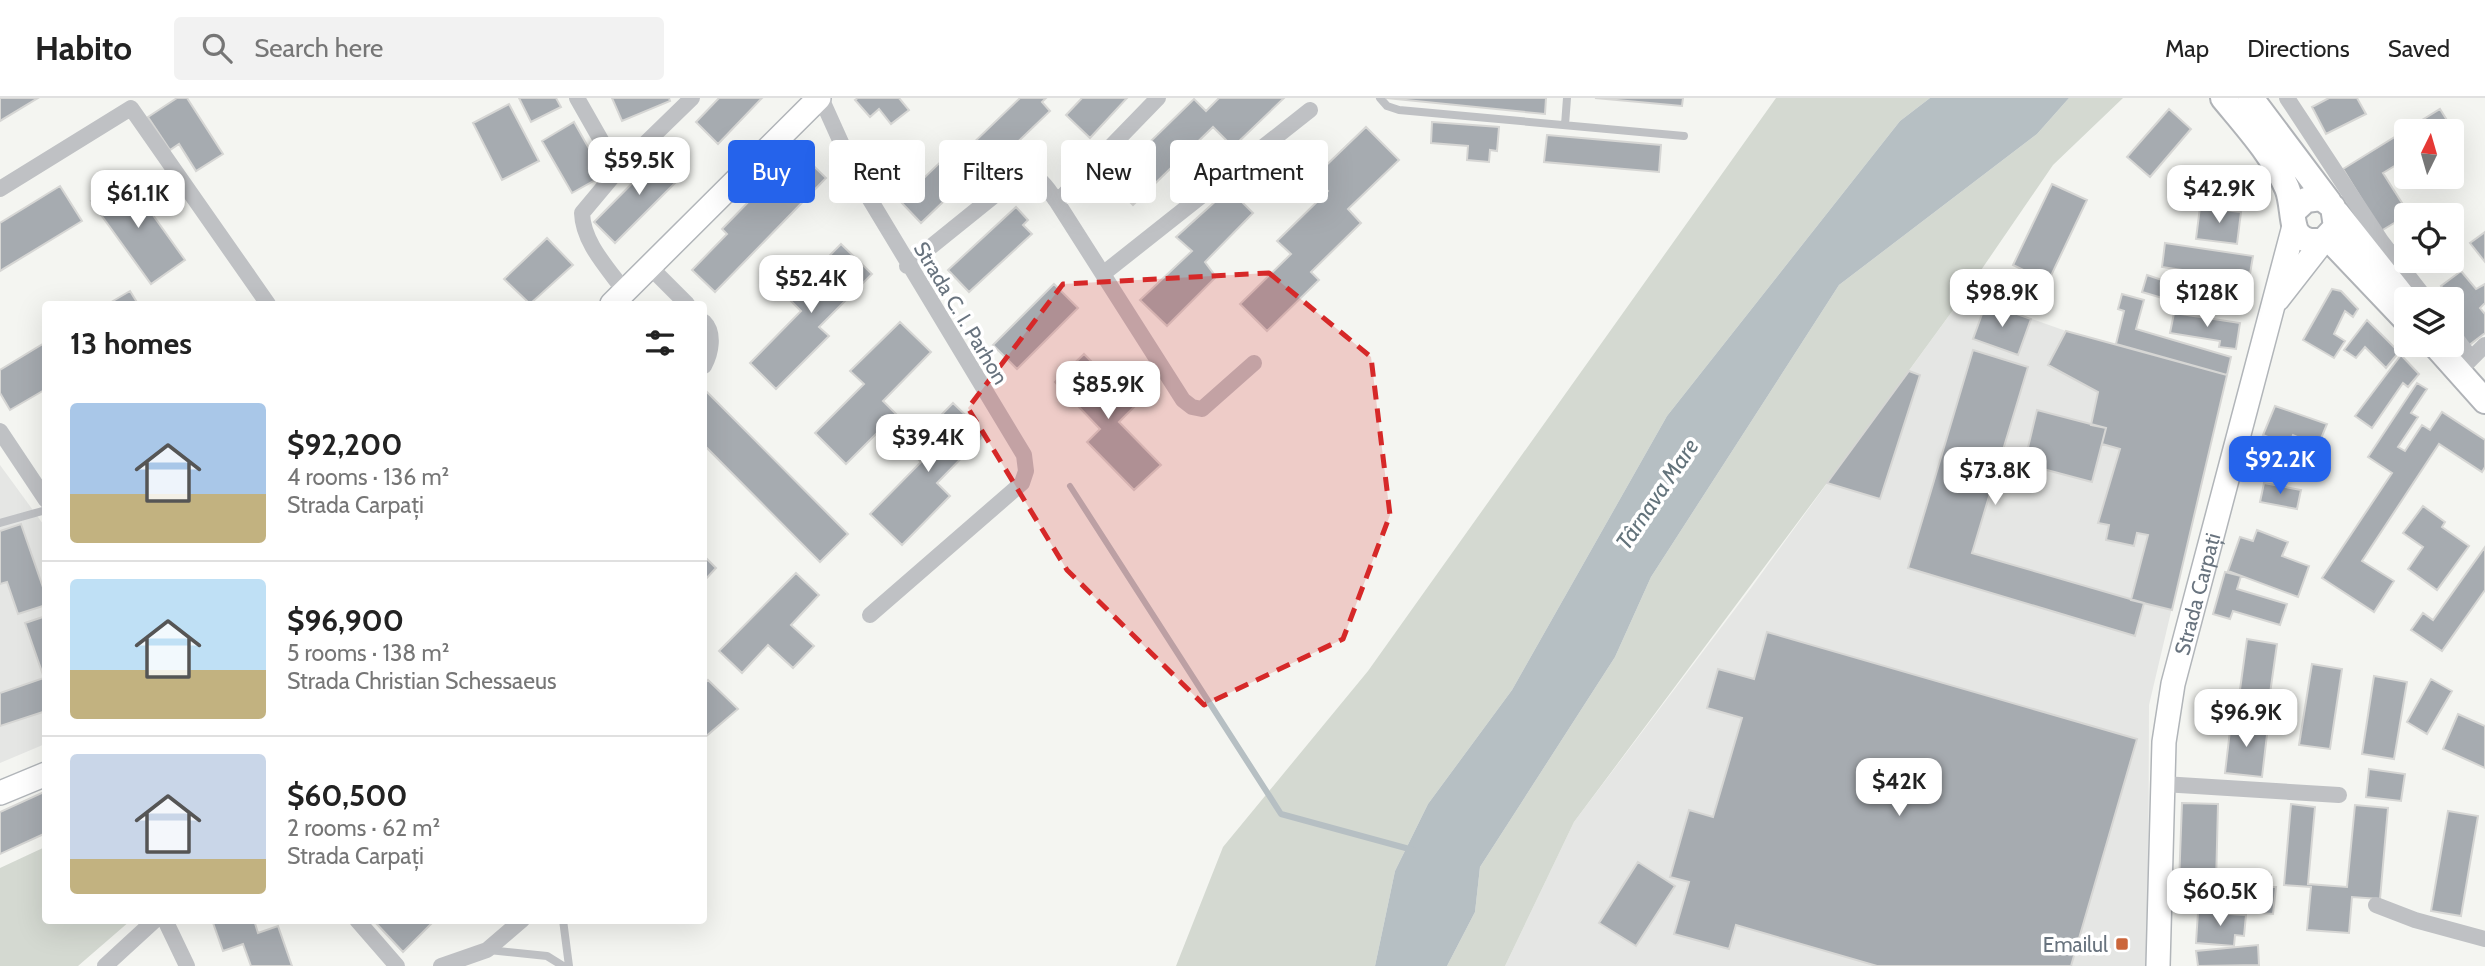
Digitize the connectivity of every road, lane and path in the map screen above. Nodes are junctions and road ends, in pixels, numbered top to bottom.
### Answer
1 (577, 98) edge
2 (692, 98) edge
3 (820, 98) edge
4 (1380, 98) edge
5 (1567, 98) edge
6 (2223, 98) edge
7 (2250, 98) edge
8 (2287, 98) edge
9 (1158, 99) edge
10 (1310, 110) dead end
11 (1565, 125) junction
12 (1684, 136) dead end
13 (618, 170) junction
14 (0, 190) edge
15 (1057, 202) junction
16 (2333, 208) junction
17 (2294, 219) junction
18 (2326, 239) junction
19 (908, 266) junction
20 (651, 268) junction
21 (1104, 274) junction
22 (2396, 287) edge
23 (2417, 287) edge
24 (619, 298) edge
25 (266, 301) edge
26 (684, 301) edge
27 (2394, 308) edge
28 (2270, 310) junction
29 (707, 325) edge
30 (2485, 345) edge
31 (2457, 357) edge
32 (707, 358) edge
33 (1254, 363) dead end
34 (2465, 364) junction
35 (2485, 401) edge
36 (0, 431) edge
37 (42, 493) edge
38 (42, 511) edge
39 (0, 523) edge
40 (870, 615) dead end
41 (42, 776) edge
42 (2163, 784) junction
43 (0, 793) edge
44 (2339, 795) dead end
45 (2376, 905) dead end
46 (151, 924) edge
47 (167, 924) edge
48 (360, 924) edge
49 (517, 924) edge
50 (564, 924) edge
51 (2485, 939) edge
52 (486, 950) junction
53 (105, 966) edge
54 (187, 966) edge
55 (397, 966) edge
56 (441, 966) edge
57 (563, 966) edge
58 (569, 966) edge
59 (2158, 966) edge

1 - 13 street
2 - 13 street
3 - 19 street, Strada C. I. Parhon
3 - 20 street
4 - 11 lane
5 - 11 lane
6 - 17 main road
7 - 16 main road
8 - 23 street
9 - 15 street
10 - 21 street
11 - 12 lane
13 - 24 street
14 - 25 street
15 - 19 street
15 - 21 street
16 - 17 main road
16 - 18 main road
16 - 22 main road
17 - 18 main road
17 - 28 street, Strada Carpați
18 - 27 main road
18 - 28 street, Strada Carpați
19 - 40 street, Strada C. I. Parhon
20 - 24 street
20 - 26 street
21 - 33 street
28 - 42 street, Strada Carpați
29 - 32 street
30 - 34 street
31 - 34 main road
34 - 35 main road
36 - 37 street
38 - 39 lane
41 - 43 street
42 - 44 street
42 - 59 street, Strada Carpați
45 - 51 street
46 - 53 street
47 - 54 street
48 - 55 street
49 - 52 street
50 - 58 lane
52 - 56 street
52 - 57 lane

